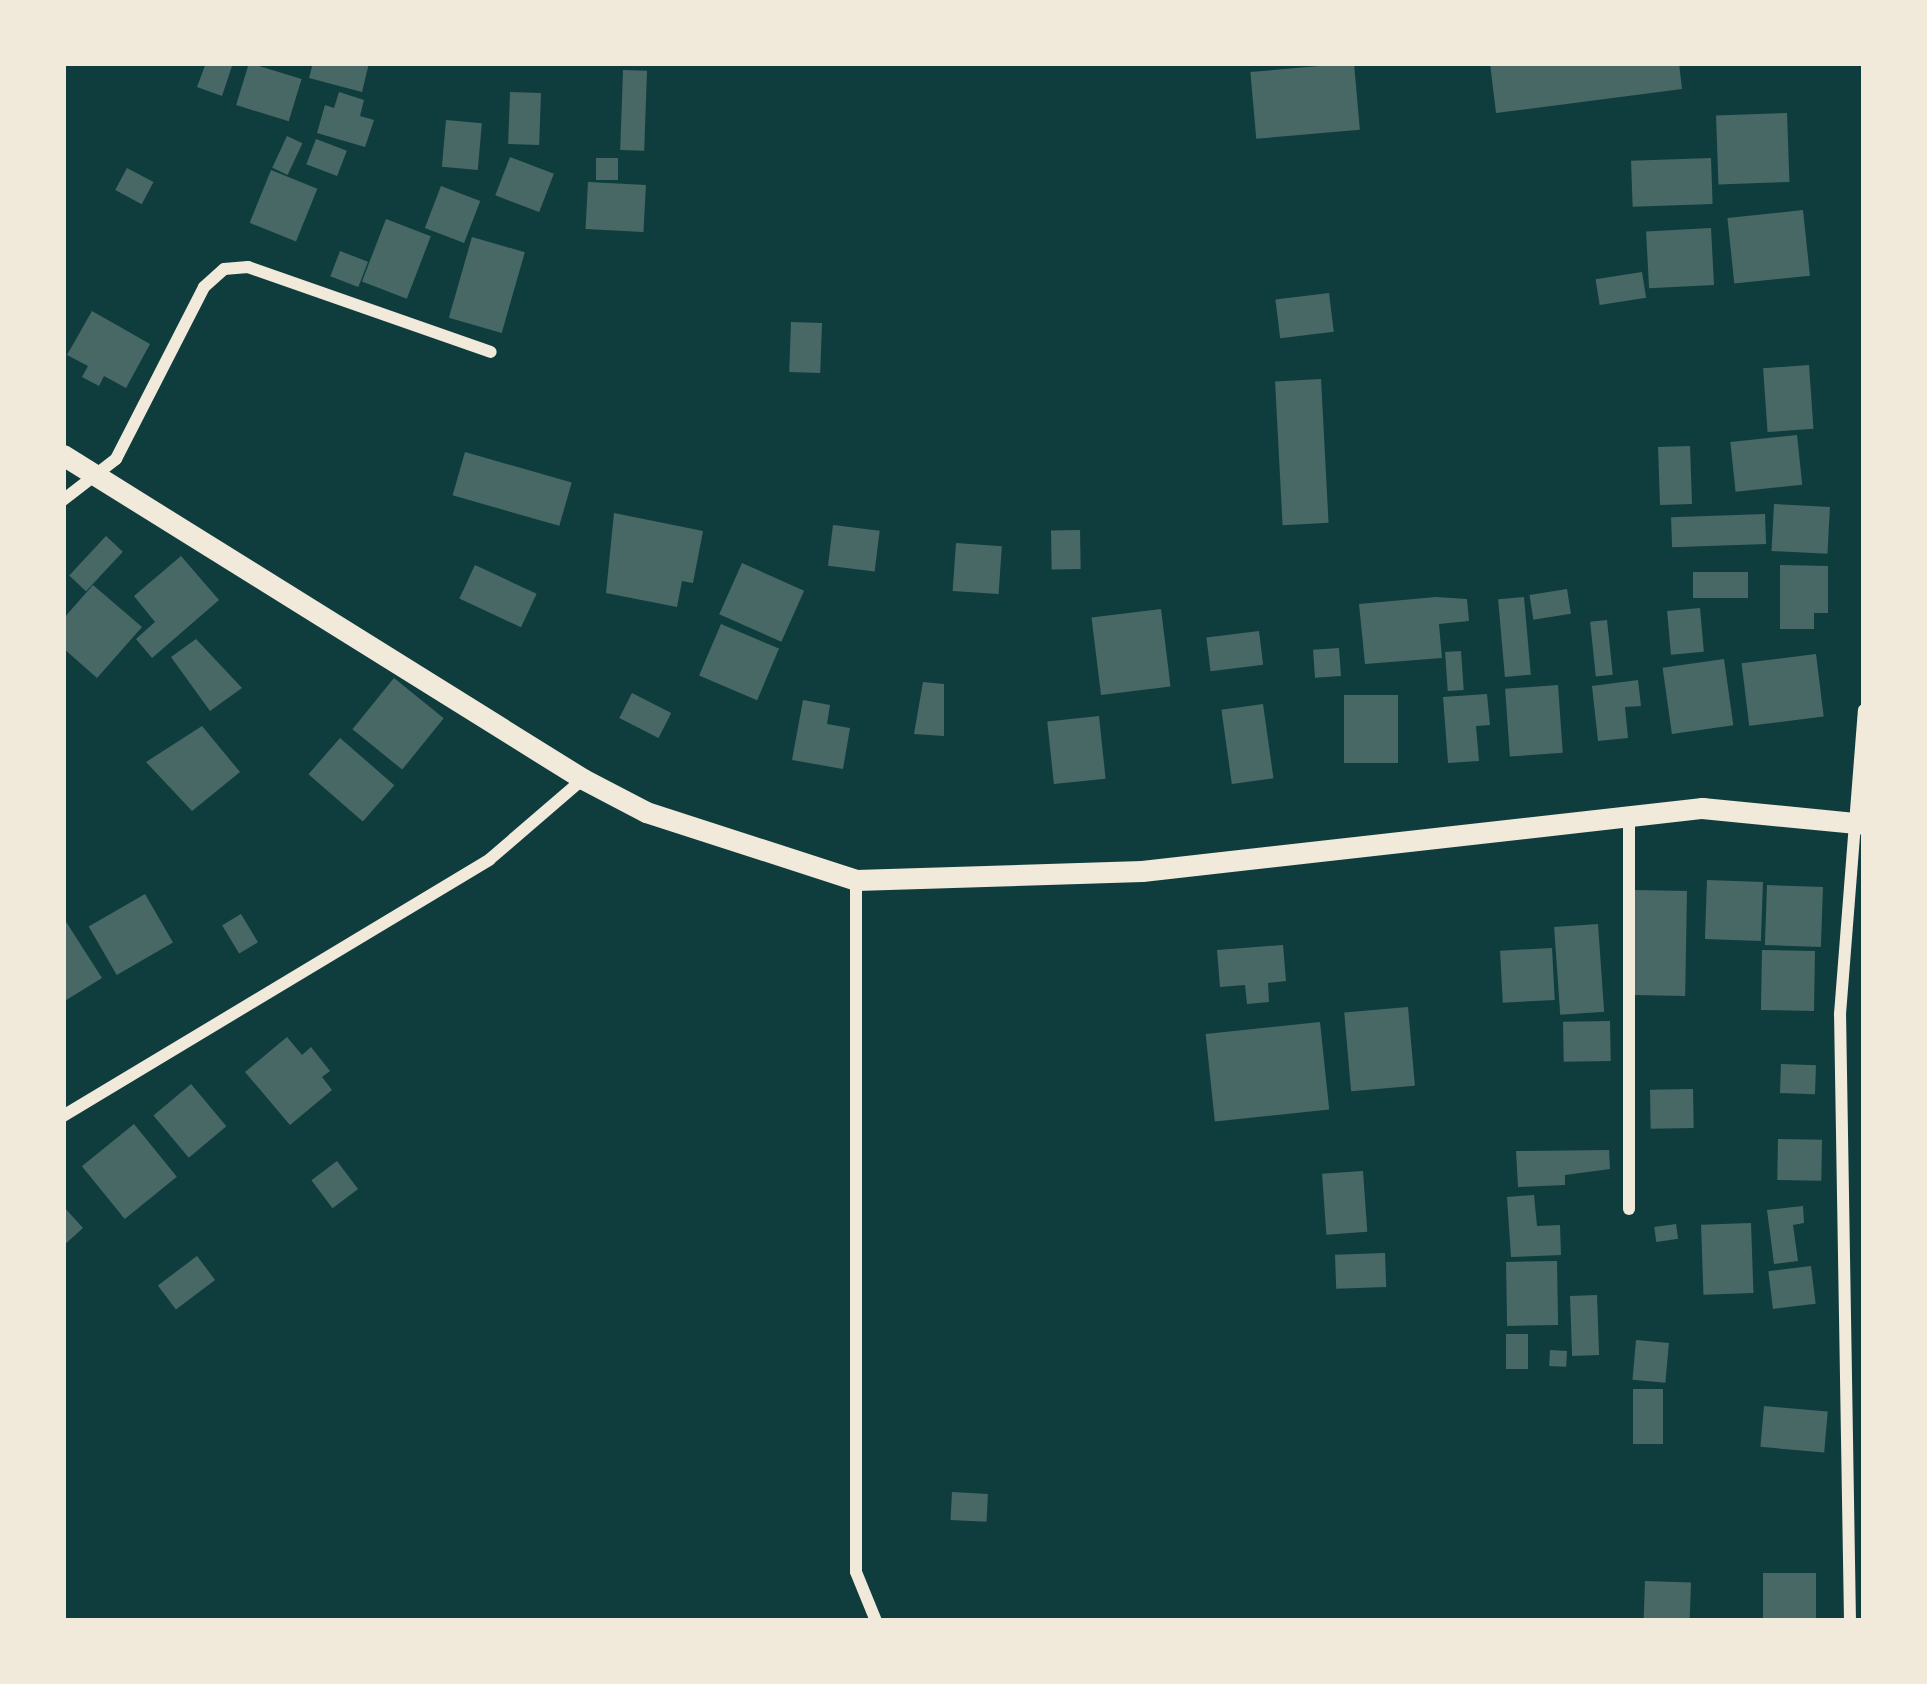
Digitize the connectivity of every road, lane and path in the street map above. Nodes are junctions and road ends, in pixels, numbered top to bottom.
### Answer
1 (491, 352) dead end
2 (63, 455) edge
3 (100, 476) junction
4 (63, 500) edge
5 (1864, 710) edge
6 (583, 779) junction
7 (1629, 815) junction
8 (1861, 823) edge
9 (856, 880) junction
10 (63, 1116) edge
11 (1629, 1209) dead end
12 (876, 1621) edge
13 (1850, 1621) edge

1 - 3 street
2 - 3 street
3 - 4 street
3 - 6 street
5 - 8 street
6 - 9 street
6 - 10 street
7 - 8 street
7 - 9 street
7 - 11 street
8 - 13 street
9 - 12 street

